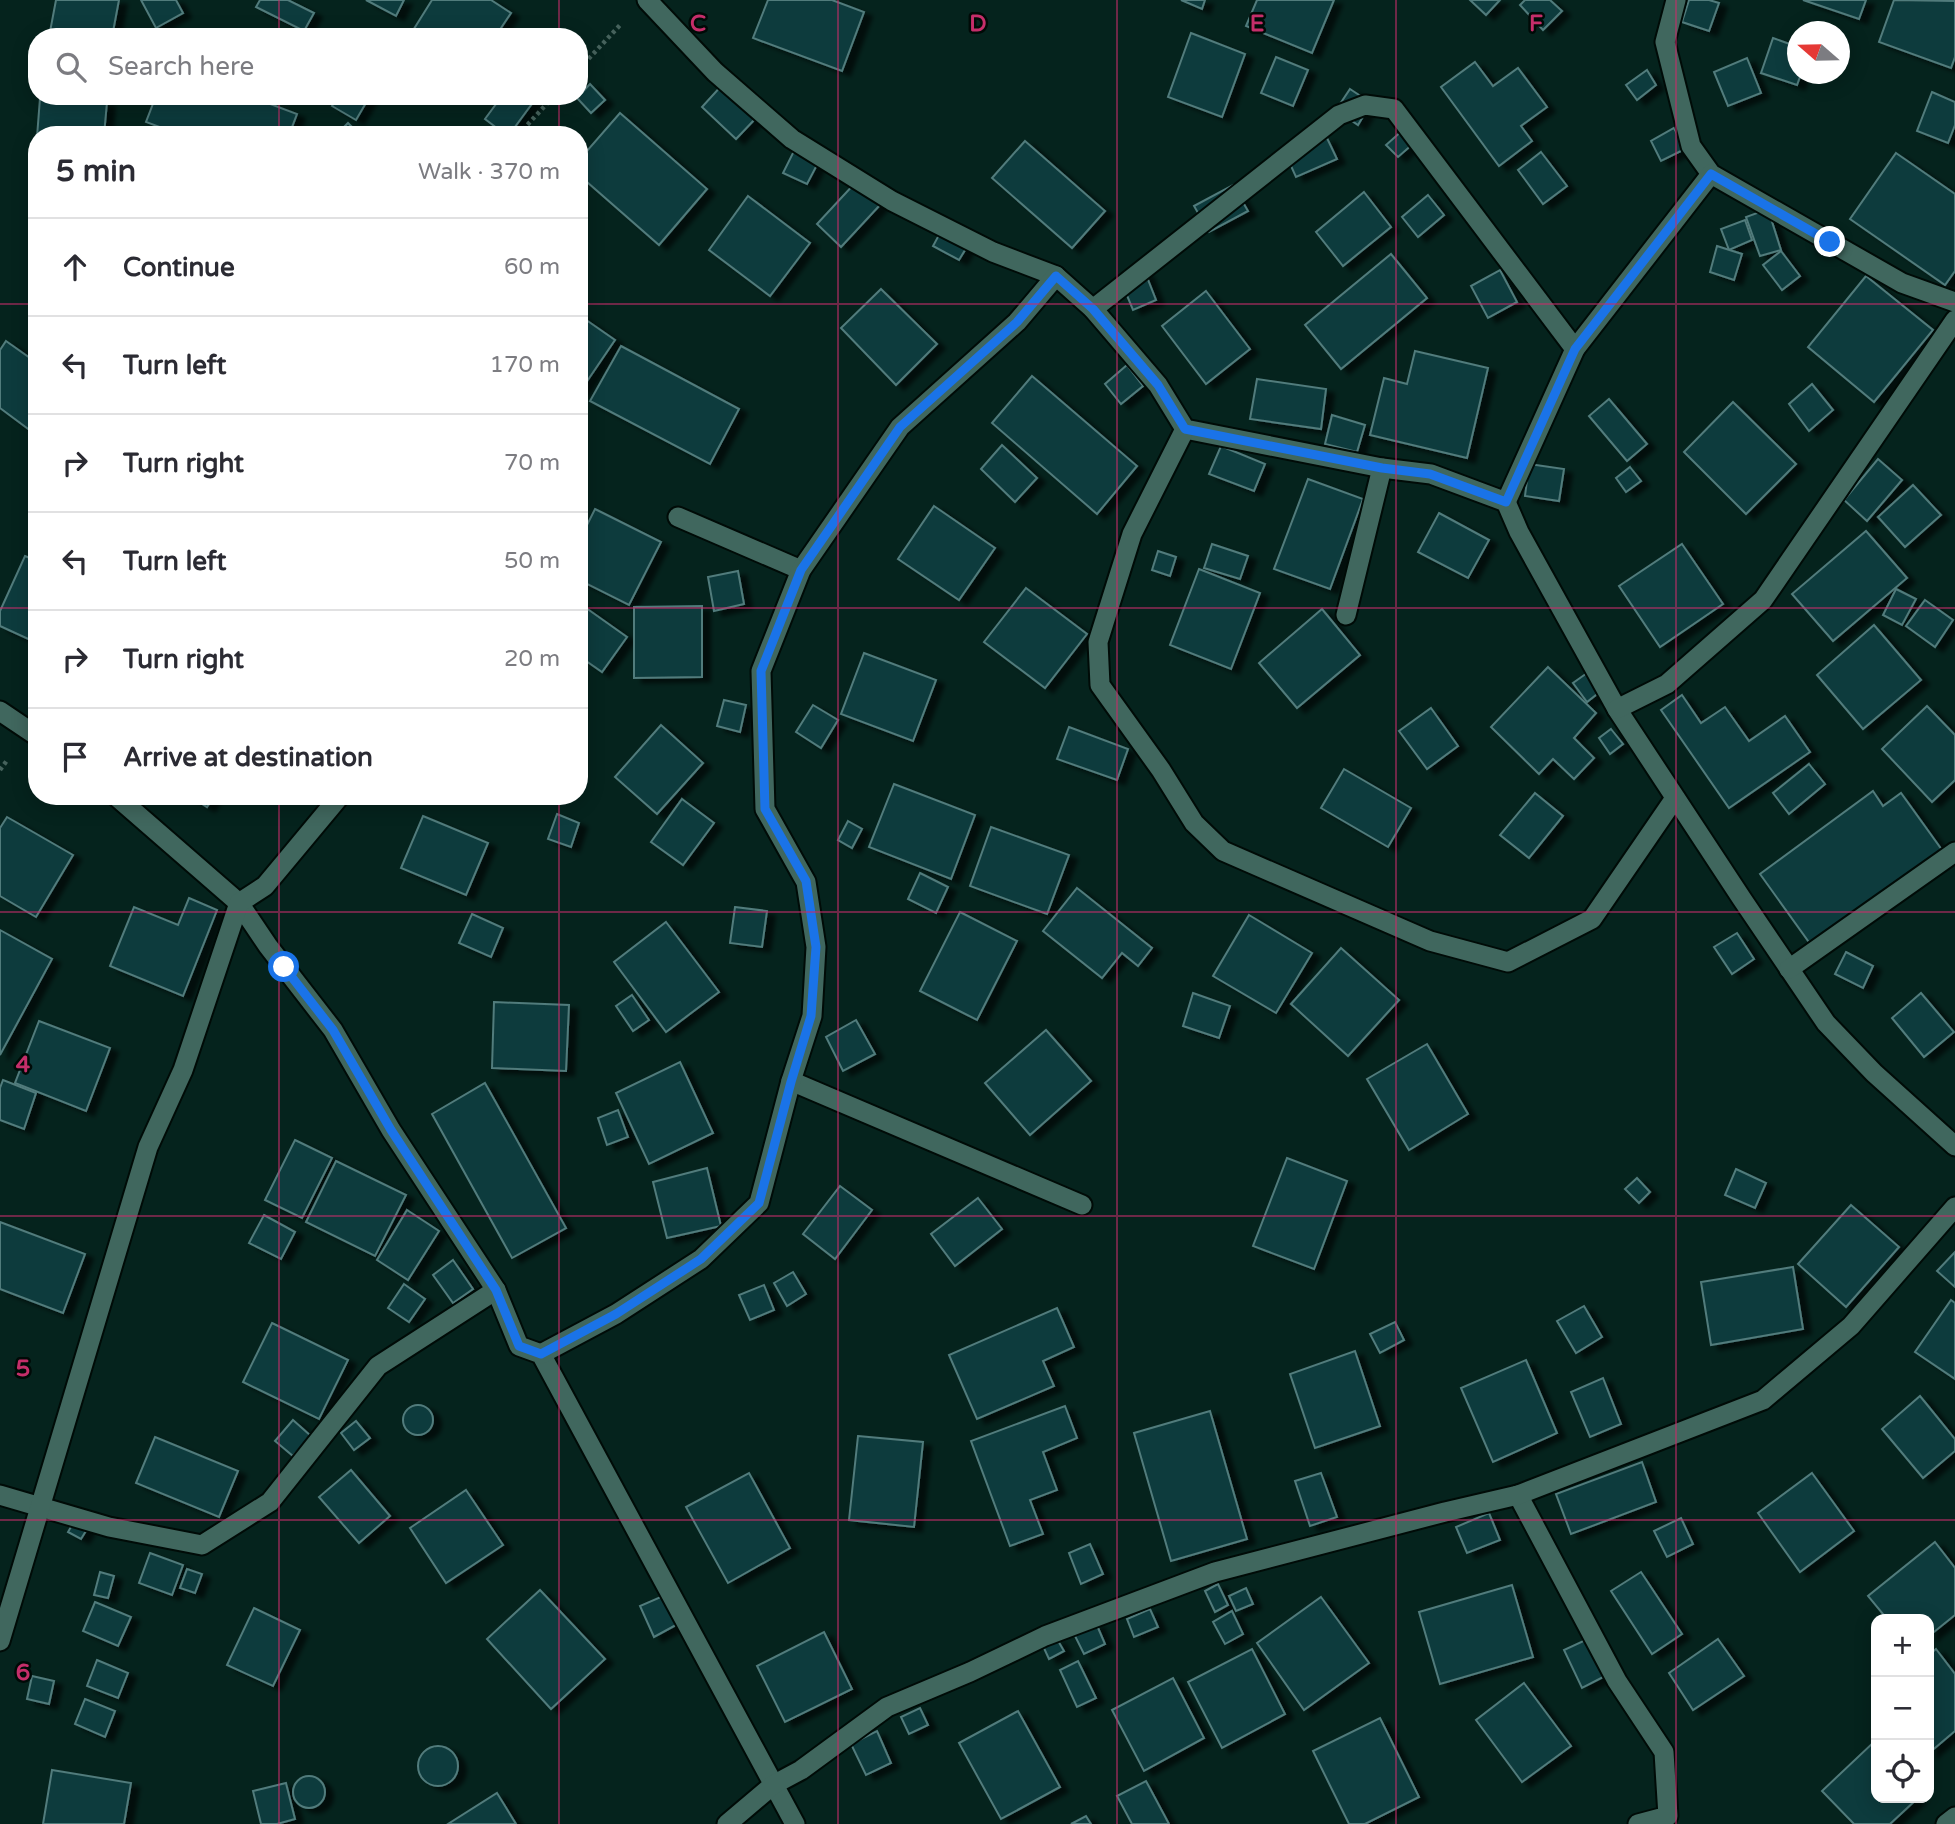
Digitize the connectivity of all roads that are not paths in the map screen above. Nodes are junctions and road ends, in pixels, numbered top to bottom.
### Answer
1 (647, 0) edge
2 (1676, 0) edge
3 (1711, 174) junction
4 (1056, 276) junction
5 (1955, 302) edge
6 (1093, 309) junction
7 (1955, 320) edge
8 (1575, 349) junction
9 (1185, 429) junction
10 (1382, 468) junction
11 (1506, 502) junction
12 (678, 517) dead end
13 (801, 570) junction
14 (1346, 615) dead end
15 (1617, 709) junction
16 (0, 711) edge
17 (28, 730) edge
18 (1675, 799) junction
19 (126, 805) edge
20 (333, 805) edge
21 (1955, 852) edge
22 (239, 902) junction
23 (1789, 969) junction
24 (791, 1082) junction
25 (1955, 1146) edge
26 (1082, 1205) dead end
27 (1955, 1207) edge
28 (496, 1290) junction
29 (541, 1354) junction
30 (0, 1495) edge
31 (1518, 1496) junction
32 (41, 1506) junction
33 (0, 1641) edge
34 (773, 1785) junction
35 (1955, 1817) edge
36 (1676, 1820) edge
37 (727, 1824) edge
38 (795, 1824) edge
39 (1638, 1824) edge
40 (1946, 1824) edge

1 - 4 street
2 - 3 street
3 - 5 street
3 - 8 street
4 - 6 street
4 - 13 street
6 - 8 street
6 - 9 street
7 - 15 street
8 - 11 street
9 - 10 street
9 - 18 street
10 - 11 street
10 - 14 street
11 - 15 street
12 - 13 street
13 - 24 street
15 - 18 street
16 - 17 street
18 - 23 street
19 - 22 street
20 - 22 street
21 - 23 street
22 - 28 street
22 - 32 street
23 - 25 street
24 - 26 street
24 - 29 street
27 - 31 street
28 - 29 street
28 - 32 street
29 - 34 street
30 - 32 street
31 - 34 street
31 - 36 street
32 - 33 street
34 - 37 street
34 - 38 street
35 - 40 street
36 - 39 street

